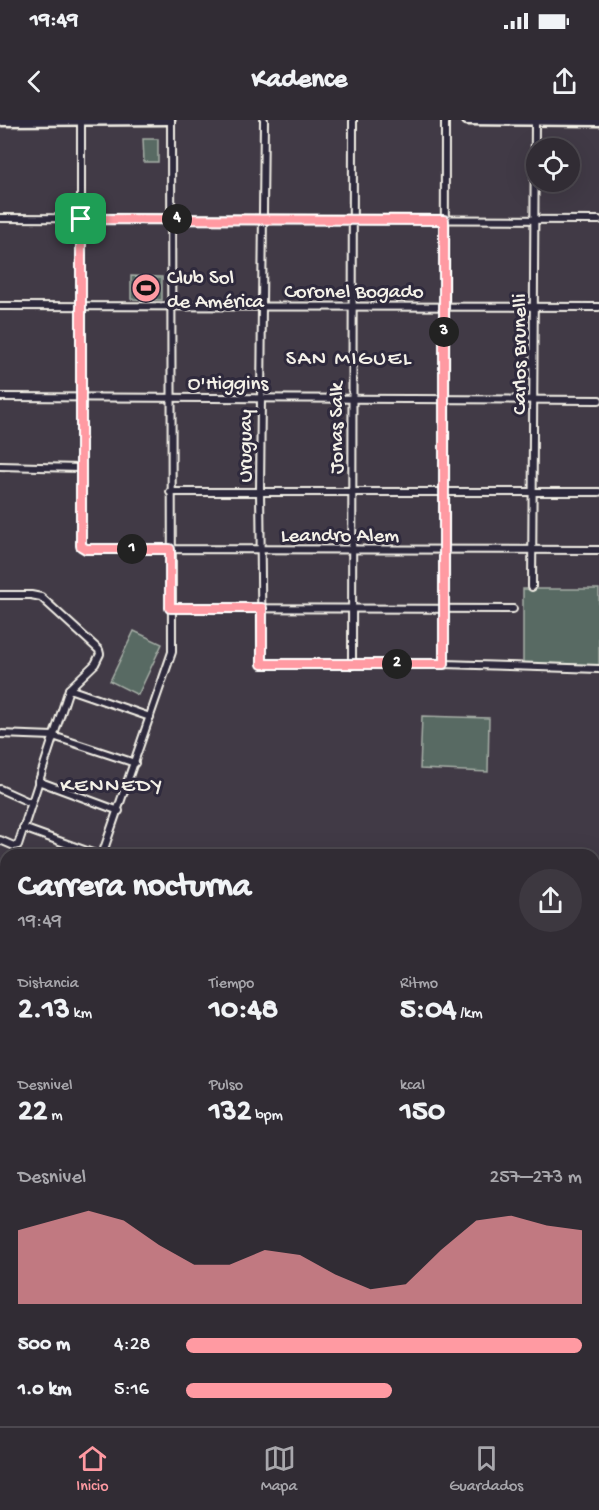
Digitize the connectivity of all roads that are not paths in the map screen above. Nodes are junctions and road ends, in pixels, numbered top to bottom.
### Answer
1 (11, 120) edge
2 (81, 120) edge
3 (170, 120) edge
4 (264, 120) edge
5 (353, 120) edge
6 (445, 120) edge
7 (467, 120) edge
8 (535, 120) edge
9 (0, 121) edge
10 (599, 121) edge
11 (0, 218) edge
12 (81, 219) junction
13 (171, 219) junction
14 (263, 219) junction
15 (352, 220) junction
16 (444, 220) junction
17 (534, 220) junction
18 (599, 220) edge
19 (0, 306) edge
20 (81, 307) junction
21 (171, 307) junction
22 (262, 307) junction
23 (352, 307) junction
24 (444, 307) junction
25 (534, 307) junction
26 (599, 307) edge
27 (0, 397) edge
28 (81, 398) junction
29 (170, 398) junction
30 (261, 398) junction
31 (352, 399) junction
32 (443, 399) junction
33 (534, 399) junction
34 (599, 400) edge
35 (0, 466) edge
36 (80, 468) junction
37 (260, 490) junction
38 (352, 490) junction
39 (443, 490) junction
40 (170, 492) junction
41 (534, 492) junction
42 (599, 492) edge
43 (170, 549) junction
44 (532, 549) junction
45 (261, 550) junction
46 (352, 550) junction
47 (599, 550) edge
48 (443, 551) junction
49 (532, 587) dead end
50 (0, 595) edge
51 (170, 608) junction
52 (262, 608) junction
53 (352, 609) junction
54 (443, 609) junction
55 (513, 609) dead end
56 (352, 664) junction
57 (444, 664) junction
58 (599, 669) edge
59 (69, 689) junction
60 (150, 717) junction
61 (0, 734) edge
62 (53, 736) junction
63 (135, 763) junction
64 (38, 782) junction
65 (0, 789) edge
66 (31, 803) junction
67 (119, 811) junction
68 (23, 828) junction
69 (0, 840) edge
70 (81, 849) edge
71 (104, 849) edge

1 - 2 main road
1 - 9 main road
2 - 3 main road
2 - 12 street
3 - 13 street
4 - 14 street, Uruguay
5 - 15 street, Jonas Salk
6 - 16 street
7 - 8 main road
8 - 10 main road
8 - 17 street, Carlos Brunelli
11 - 12 street
12 - 13 street
12 - 20 street
13 - 14 street
13 - 21 street
14 - 15 street
14 - 22 street, Uruguay
15 - 16 street
15 - 23 street, Jonas Salk
16 - 17 street
16 - 24 street
17 - 18 street
17 - 25 street, Carlos Brunelli
19 - 20 street, Coronel Bogado
20 - 21 street, Coronel Bogado
20 - 28 street
21 - 22 street, Coronel Bogado
21 - 29 street
22 - 23 street, Coronel Bogado
22 - 30 street, Uruguay
23 - 24 street, Coronel Bogado
23 - 31 street, Jonas Salk
24 - 25 street, Coronel Bogado
24 - 32 street
25 - 26 street, Coronel Bogado
25 - 33 street, Carlos Brunelli
27 - 28 street, O'Higgins
28 - 29 street, O'Higgins
28 - 36 street
29 - 30 street, O'Higgins
29 - 40 street
30 - 31 street, O'Higgins
30 - 37 street, Uruguay
31 - 32 street, O'Higgins
31 - 38 street, Jonas Salk
32 - 33 street, O'Higgins
32 - 39 street
33 - 34 street, O'Higgins
33 - 41 street, Carlos Brunelli
35 - 36 street
36 - 43 street, Leandro Alem
37 - 38 street
37 - 40 street
37 - 45 street, Uruguay
38 - 39 street
38 - 46 street, Jonas Salk
39 - 41 street
39 - 48 street
40 - 43 street
41 - 42 street
41 - 44 street, Carlos Brunelli
43 - 45 street, Leandro Alem
43 - 51 street
44 - 47 street, Leandro Alem
44 - 48 street, Leandro Alem
44 - 49 street, Carlos Brunelli
45 - 46 street, Leandro Alem
45 - 52 street, Uruguay
46 - 48 street, Leandro Alem
46 - 53 street, Jonas Salk
48 - 54 street
50 - 59 street
51 - 52 street
51 - 60 street
52 - 53 street
52 - 56 street, Uruguay
53 - 54 street
53 - 56 street, Jonas Salk
54 - 55 street
54 - 57 street
56 - 57 street
57 - 58 street
59 - 60 street
59 - 62 street
60 - 63 street
61 - 62 street
62 - 63 street
62 - 64 street
63 - 67 street
64 - 66 street
64 - 67 street
65 - 66 street
66 - 68 street
67 - 71 street
68 - 69 street
68 - 70 street

